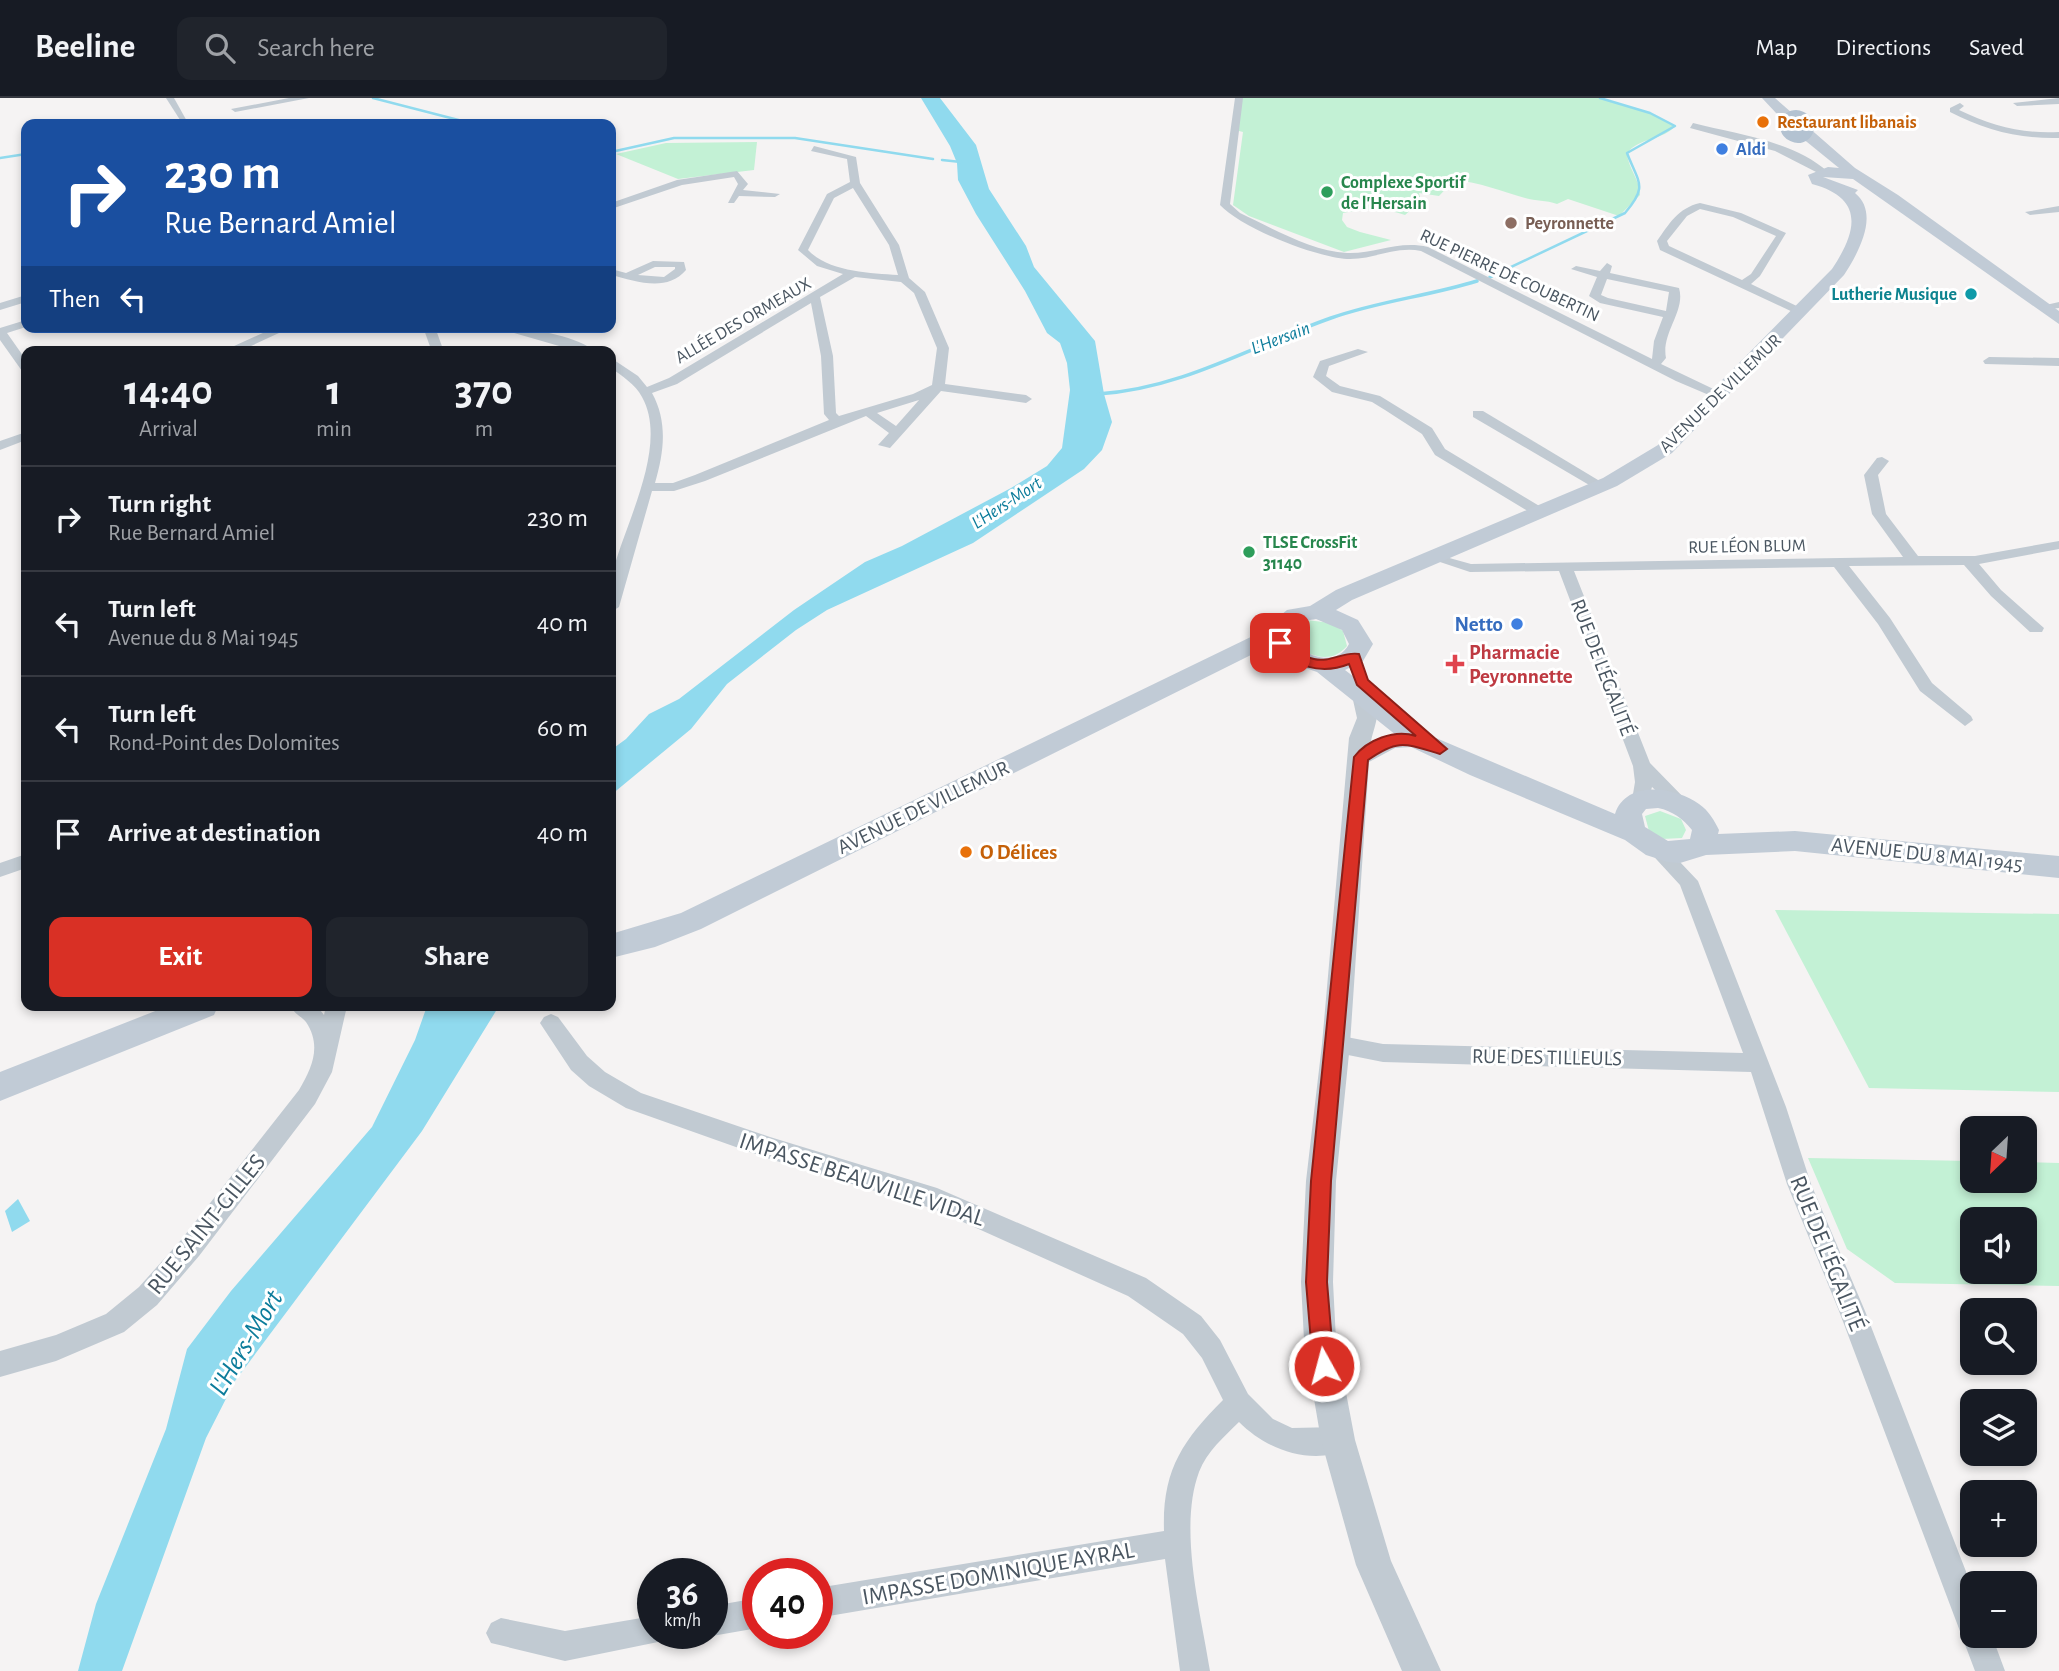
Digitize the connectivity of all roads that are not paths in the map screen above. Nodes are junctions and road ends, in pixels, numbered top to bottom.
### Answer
1 (170, 98) edge
2 (230, 98) edge
3 (305, 98) edge
4 (1239, 98) edge
5 (1768, 98) edge
6 (2053, 98) edge
7 (2059, 101) edge
8 (2017, 103) dead end
9 (1960, 106) dead end
10 (235, 109) junction
11 (184, 119) edge
12 (239, 119) edge
13 (1693, 125) dead end
14 (1797, 126) junction
15 (2059, 135) edge
16 (814, 149) dead end
17 (1828, 171) junction
18 (855, 183) junction
19 (1859, 188) junction
20 (840, 191) junction
21 (863, 192) junction
22 (775, 194) dead end
23 (616, 204) edge
24 (2059, 209) edge
25 (2030, 212) dead end
26 (1576, 269) dead end
27 (1606, 270) junction
28 (616, 273) edge
29 (853, 273) junction
30 (628, 276) dead end
31 (904, 279) junction
32 (1743, 285) junction
33 (815, 298) junction
34 (21, 300) edge
35 (2051, 306) edge
36 (0, 307) edge
37 (1804, 309) junction
38 (784, 315) junction
39 (1670, 315) junction
40 (822, 319) junction
41 (2059, 319) edge
42 (21, 325) edge
43 (0, 332) edge
44 (272, 333) edge
45 (525, 333) edge
46 (1659, 343) junction
47 (241, 346) edge
48 (576, 346) edge
49 (1362, 352) dead end
50 (1631, 352) junction
51 (17, 355) junction
52 (0, 360) edge
53 (21, 361) edge
54 (1989, 361) dead end
55 (2059, 362) edge
56 (1654, 364) junction
57 (616, 366) edge
58 (938, 387) junction
59 (648, 391) junction
60 (1720, 395) junction
61 (1026, 399) dead end
62 (868, 412) junction
63 (1478, 414) dead end
64 (837, 421) junction
65 (897, 433) junction
66 (21, 438) edge
67 (885, 445) dead end
68 (0, 446) edge
69 (1882, 461) dead end
70 (1601, 486) junction
71 (649, 487) junction
72 (1541, 513) junction
73 (2059, 545) edge
74 (1435, 558) junction
75 (1968, 560) junction
76 (1914, 561) junction
77 (1839, 563) junction
78 (1565, 568) junction
79 (616, 590) edge
80 (1359, 591) junction
81 (1317, 612) junction
82 (2036, 628) dead end
83 (1355, 629) junction
84 (1278, 630) junction
85 (1231, 656) junction
86 (1293, 656) junction
87 (1354, 657) junction
88 (1323, 665) junction
89 (1364, 699) junction
90 (1965, 720) dead end
91 (1430, 745) junction
92 (1361, 757) junction
93 (1642, 766) junction
94 (1550, 796) junction
95 (1639, 801) junction
96 (1687, 809) junction
97 (1645, 840) junction
98 (1795, 841) junction
99 (1699, 848) junction
100 (21, 863) edge
101 (2059, 867) edge
102 (0, 870) edge
103 (1688, 881) junction
104 (616, 945) edge
105 (195, 1011) edge
106 (307, 1011) edge
107 (336, 1011) edge
108 (551, 1023) dead end
109 (1336, 1044) junction
110 (326, 1048) junction
111 (1758, 1063) junction
112 (0, 1087) edge
113 (0, 1364) edge
114 (1239, 1404) junction
115 (1338, 1440) junction
116 (1178, 1543) junction
117 (1960, 1592) edge
118 (833, 1600) edge
119 (501, 1633) dead end
120 (637, 1634) edge
121 (1981, 1648) edge
122 (1195, 1671) edge
123 (1422, 1671) edge
124 (1990, 1671) edge

1 - 11 street
2 - 10 street
3 - 10 street
4 - 50 street, RUE PIERRE DE COUBERTIN
5 - 14 main road
6 - 7 street
7 - 8 street
9 - 15 street
10 - 12 street
13 - 17 street
14 - 17 main road
14 - 19 main road
16 - 18 street
17 - 19 main road
17 - 19 main road
18 - 20 street
18 - 21 street
19 - 35 main road
19 - 37 main road, AVENUE DE VILLEMUR
20 - 21 street
20 - 29 street
21 - 31 street
22 - 23 street
24 - 25 street
26 - 27 street
27 - 39 street
27 - 39 street
28 - 30 street
29 - 31 street
29 - 33 street, ALLÉE DES ORMEAUX
31 - 58 street
32 - 32 street
32 - 37 street
33 - 38 street, ALLÉE DES ORMEAUX
33 - 40 street
34 - 36 street
35 - 41 main road
37 - 60 main road, AVENUE DE VILLEMUR
38 - 40 street
38 - 59 street, ALLÉE DES ORMEAUX
39 - 46 street
40 - 64 street
42 - 43 street
43 - 51 street
44 - 47 street
45 - 48 street
46 - 50 street
46 - 56 street
49 - 72 street
50 - 56 street, RUE PIERRE DE COUBERTIN
51 - 52 street
51 - 53 street
54 - 55 street
56 - 60 street, RUE PIERRE DE COUBERTIN
57 - 59 street
58 - 61 street
58 - 62 street
58 - 65 street
59 - 71 street
60 - 70 main road, AVENUE DE VILLEMUR
62 - 64 street
62 - 65 street
63 - 70 street
64 - 71 street
65 - 67 street
66 - 68 street
69 - 76 street
70 - 72 main road, AVENUE DE VILLEMUR
71 - 79 street
72 - 74 main road, AVENUE DE VILLEMUR
73 - 75 street, RUE LÉON BLUM
74 - 78 street, RUE LÉON BLUM
74 - 80 main road, AVENUE DE VILLEMUR
75 - 76 street, RUE LÉON BLUM
75 - 82 street
76 - 77 street, RUE LÉON BLUM
77 - 78 street, RUE LÉON BLUM
77 - 90 street
78 - 93 street, RUE DE L'ÉGALITÉ
80 - 81 main road, AVENUE DE VILLEMUR
80 - 83 main road
81 - 83 main road
81 - 84 main road
83 - 87 main road
84 - 85 main road, AVENUE DE VILLEMUR
84 - 86 main road
85 - 86 main road, AVENUE DE VILLEMUR
85 - 104 main road, AVENUE DE VILLEMUR
86 - 88 main road
87 - 88 main road
87 - 91 main road
88 - 89 main road
89 - 91 main road
89 - 92 street
91 - 92 street
91 - 94 main road
92 - 109 street
93 - 95 street, RUE DE L'ÉGALITÉ
93 - 96 street, RUE DE L'ÉGALITÉ
94 - 95 main road
94 - 97 main road
95 - 96 main road, AVENUE DU 8 MAI 1945
95 - 97 main road
96 - 98 main road, AVENUE DU 8 MAI 1945
96 - 99 main road
97 - 99 main road, AVENUE DU 8 MAI 1945
97 - 103 street, RUE DE L'ÉGALITÉ
98 - 99 main road, AVENUE DU 8 MAI 1945
98 - 101 main road, AVENUE DU 8 MAI 1945
99 - 103 street
100 - 102 street
103 - 111 street, RUE DE L'ÉGALITÉ
105 - 112 main road
106 - 110 street
107 - 110 street, RUE SAINT-GILLES
108 - 114 street, IMPASSE BEAUVILLE VIDAL
109 - 111 street, RUE DES TILLEULS
109 - 115 street
110 - 113 street, RUE SAINT-GILLES
111 - 117 street, RUE DE L'ÉGALITÉ
114 - 115 street, IMPASSE BEAUVILLE VIDAL
114 - 116 street
115 - 123 street
116 - 118 street, IMPASSE DOMINIQUE AYRAL
116 - 122 street
119 - 120 street
121 - 124 street

